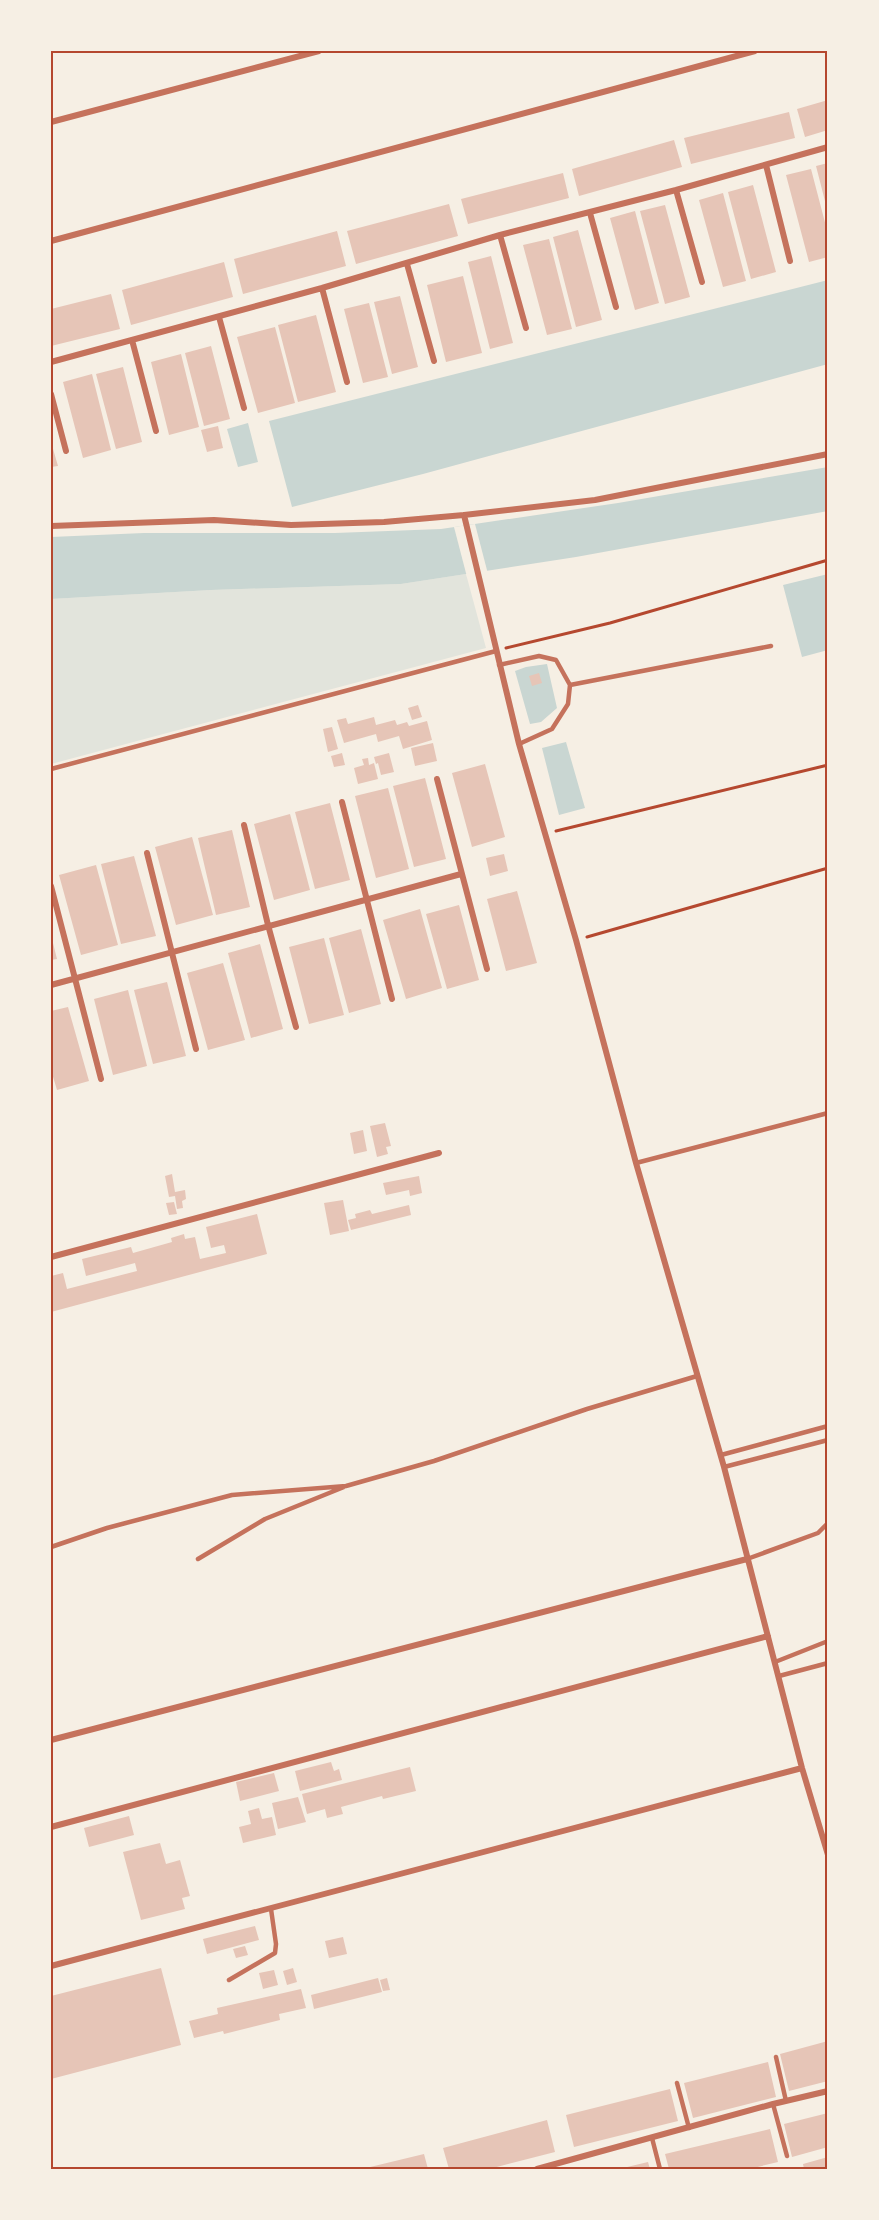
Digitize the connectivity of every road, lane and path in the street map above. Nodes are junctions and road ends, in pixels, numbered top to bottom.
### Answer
1 (319, 51) edge
2 (755, 51) edge
3 (728, 55) edge
4 (51, 122) edge
5 (828, 147) edge
6 (766, 165) junction
7 (676, 190) junction
8 (590, 213) junction
9 (500, 235) junction
10 (51, 241) edge
11 (790, 261) dead end
12 (407, 264) junction
13 (702, 282) dead end
14 (322, 288) junction
15 (616, 307) dead end
16 (219, 317) junction
17 (526, 328) dead end
18 (132, 340) junction
19 (434, 361) dead end
20 (51, 362) edge
21 (347, 381) dead end
22 (51, 394) edge
23 (244, 408) dead end
24 (156, 431) dead end
25 (66, 452) dead end
26 (828, 454) edge
27 (464, 515) junction
28 (51, 526) edge
29 (828, 560) edge
30 (771, 646) dead end
31 (496, 651) junction
32 (499, 665) junction
33 (570, 685) junction
34 (519, 744) junction
35 (828, 765) edge
36 (51, 769) edge
37 (437, 779) dead end
38 (342, 802) dead end
39 (244, 825) dead end
40 (546, 834) junction
41 (147, 853) dead end
42 (828, 868) edge
43 (461, 874) junction
44 (51, 886) edge
45 (365, 898) junction
46 (268, 925) junction
47 (576, 940) junction
48 (171, 953) junction
49 (487, 969) dead end
50 (75, 979) junction
51 (51, 985) edge
52 (392, 999) dead end
53 (296, 1027) dead end
54 (196, 1049) dead end
55 (101, 1079) dead end
56 (828, 1113) edge
57 (439, 1153) dead end
58 (636, 1163) junction
59 (51, 1257) edge
60 (697, 1376) junction
61 (828, 1426) edge
62 (828, 1440) edge
63 (721, 1455) junction
64 (724, 1467) junction
65 (346, 1486) junction
66 (828, 1523) edge
67 (51, 1546) edge
68 (198, 1559) dead end
69 (747, 1559) junction
70 (768, 1636) junction
71 (828, 1641) edge
72 (775, 1662) junction
73 (828, 1663) edge
74 (779, 1676) junction
75 (51, 1740) edge
76 (802, 1768) junction
77 (51, 1827) edge
78 (828, 1855) edge
79 (272, 1909) junction
80 (51, 1966) edge
81 (229, 1980) dead end
82 (776, 2057) dead end
83 (677, 2083) dead end
84 (828, 2091) edge
85 (786, 2101) junction
86 (773, 2104) junction
87 (689, 2128) junction
88 (652, 2138) junction
89 (787, 2156) dead end
90 (537, 2169) edge
91 (660, 2169) edge

1 - 4 street
2 - 3 street
3 - 10 street
5 - 6 street
6 - 7 street
6 - 11 street
7 - 8 street
7 - 13 street
8 - 9 street
8 - 15 street
9 - 12 street
9 - 17 street
12 - 14 street
12 - 19 street
14 - 16 street
14 - 21 street
16 - 18 street
16 - 23 street
18 - 20 street
18 - 24 street
22 - 25 street
26 - 27 street
27 - 28 street
27 - 31 street
29 - 31 path
30 - 33 lane
31 - 32 street
31 - 36 lane
32 - 33 lane
32 - 34 street
33 - 34 lane
34 - 40 street
35 - 40 path
37 - 43 street
38 - 45 street
39 - 46 street
40 - 47 street
41 - 48 street
42 - 47 path
43 - 45 street
43 - 49 street
44 - 50 street
45 - 46 street
45 - 52 street
46 - 48 street
46 - 53 street
47 - 58 street
48 - 50 street
48 - 54 street
50 - 51 street
50 - 55 street
56 - 58 lane
57 - 59 street
58 - 60 street
60 - 63 street
60 - 65 lane
61 - 63 lane
62 - 64 lane
63 - 64 street
64 - 69 street
65 - 67 lane
65 - 68 lane
66 - 69 lane
69 - 70 street
69 - 75 street
70 - 72 street
70 - 77 street
71 - 72 lane
72 - 74 street
73 - 74 lane
74 - 76 street
76 - 78 street
76 - 79 street
79 - 80 street
79 - 81 lane
82 - 85 lane
83 - 87 lane
84 - 85 street
85 - 86 street
86 - 87 street
86 - 89 lane
87 - 88 street
88 - 90 street
88 - 91 lane

